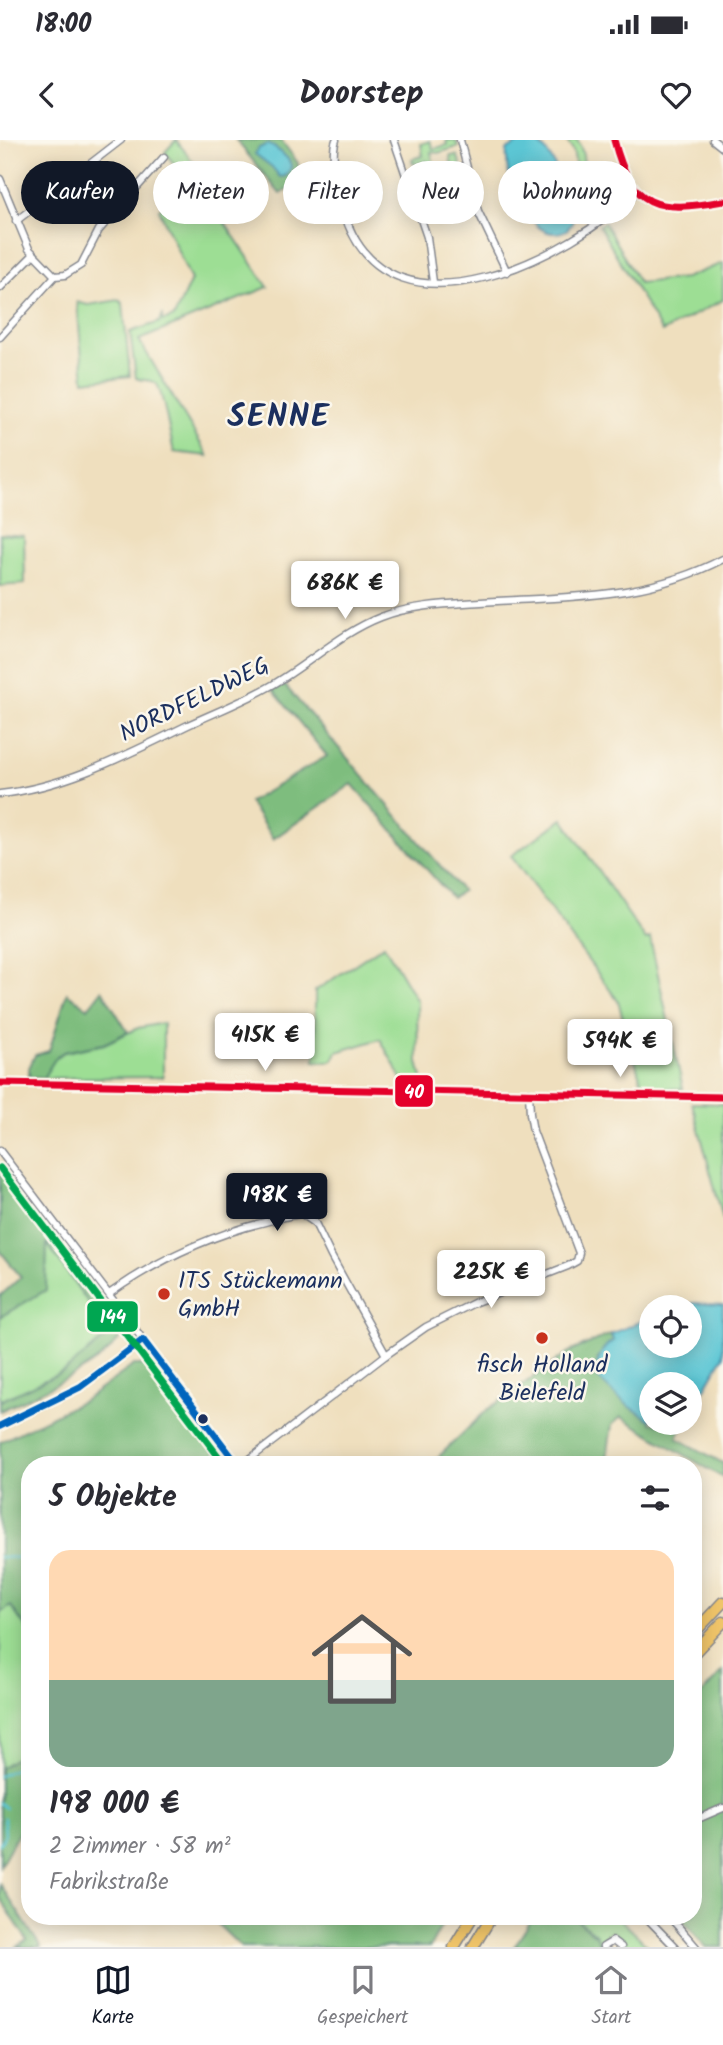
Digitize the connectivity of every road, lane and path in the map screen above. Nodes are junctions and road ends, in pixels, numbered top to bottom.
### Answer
1 (121, 140) edge
2 (394, 140) edge
3 (460, 140) edge
4 (614, 140) edge
5 (713, 140) edge
6 (334, 141) edge
7 (112, 143) edge
8 (723, 148) edge
9 (164, 157) dead end
10 (620, 161) edge
11 (0, 179) edge
12 (637, 193) edge
13 (723, 201) edge
14 (16, 221) junction
15 (595, 224) edge
16 (33, 255) junction
17 (507, 271) junction
18 (55, 276) junction
19 (433, 282) junction
20 (0, 288) edge
21 (0, 337) edge
22 (723, 559) edge
23 (0, 794) edge
24 (0, 1083) edge
25 (529, 1091) junction
26 (723, 1097) edge
27 (0, 1151) edge
28 (109, 1294) junction
29 (143, 1340) junction
30 (386, 1355) junction
31 (0, 1426) edge
32 (233, 1456) edge
33 (252, 1456) edge
34 (723, 1602) edge
35 (723, 1622) edge
36 (702, 1624) edge
37 (702, 1644) edge
38 (723, 1808) edge
39 (702, 1817) edge
40 (467, 1925) edge
41 (486, 1925) edge
42 (654, 1925) edge
43 (678, 1925) edge
44 (619, 1945) edge
45 (454, 1947) edge
46 (473, 1947) edge
47 (603, 1947) edge
48 (676, 1947) edge
49 (696, 1947) edge

1 - 7 street
2 - 19 street
3 - 17 street
4 - 10 street
5 - 8 street
6 - 19 street
7 - 14 street
9 - 18 street
11 - 14 street
12 - 13 street
14 - 16 street
15 - 17 street
16 - 18 street
16 - 20 street
17 - 19 street
18 - 21 street
22 - 23 street, NORDFELDWEG
24 - 25 street
25 - 26 street
25 - 30 street
27 - 28 street
28 - 29 street
28 - 30 street
29 - 31 street
29 - 32 street
30 - 33 street
34 - 36 highway
35 - 37 highway
38 - 39 street
40 - 45 highway
41 - 46 highway
42 - 48 street
43 - 49 street
44 - 47 street

